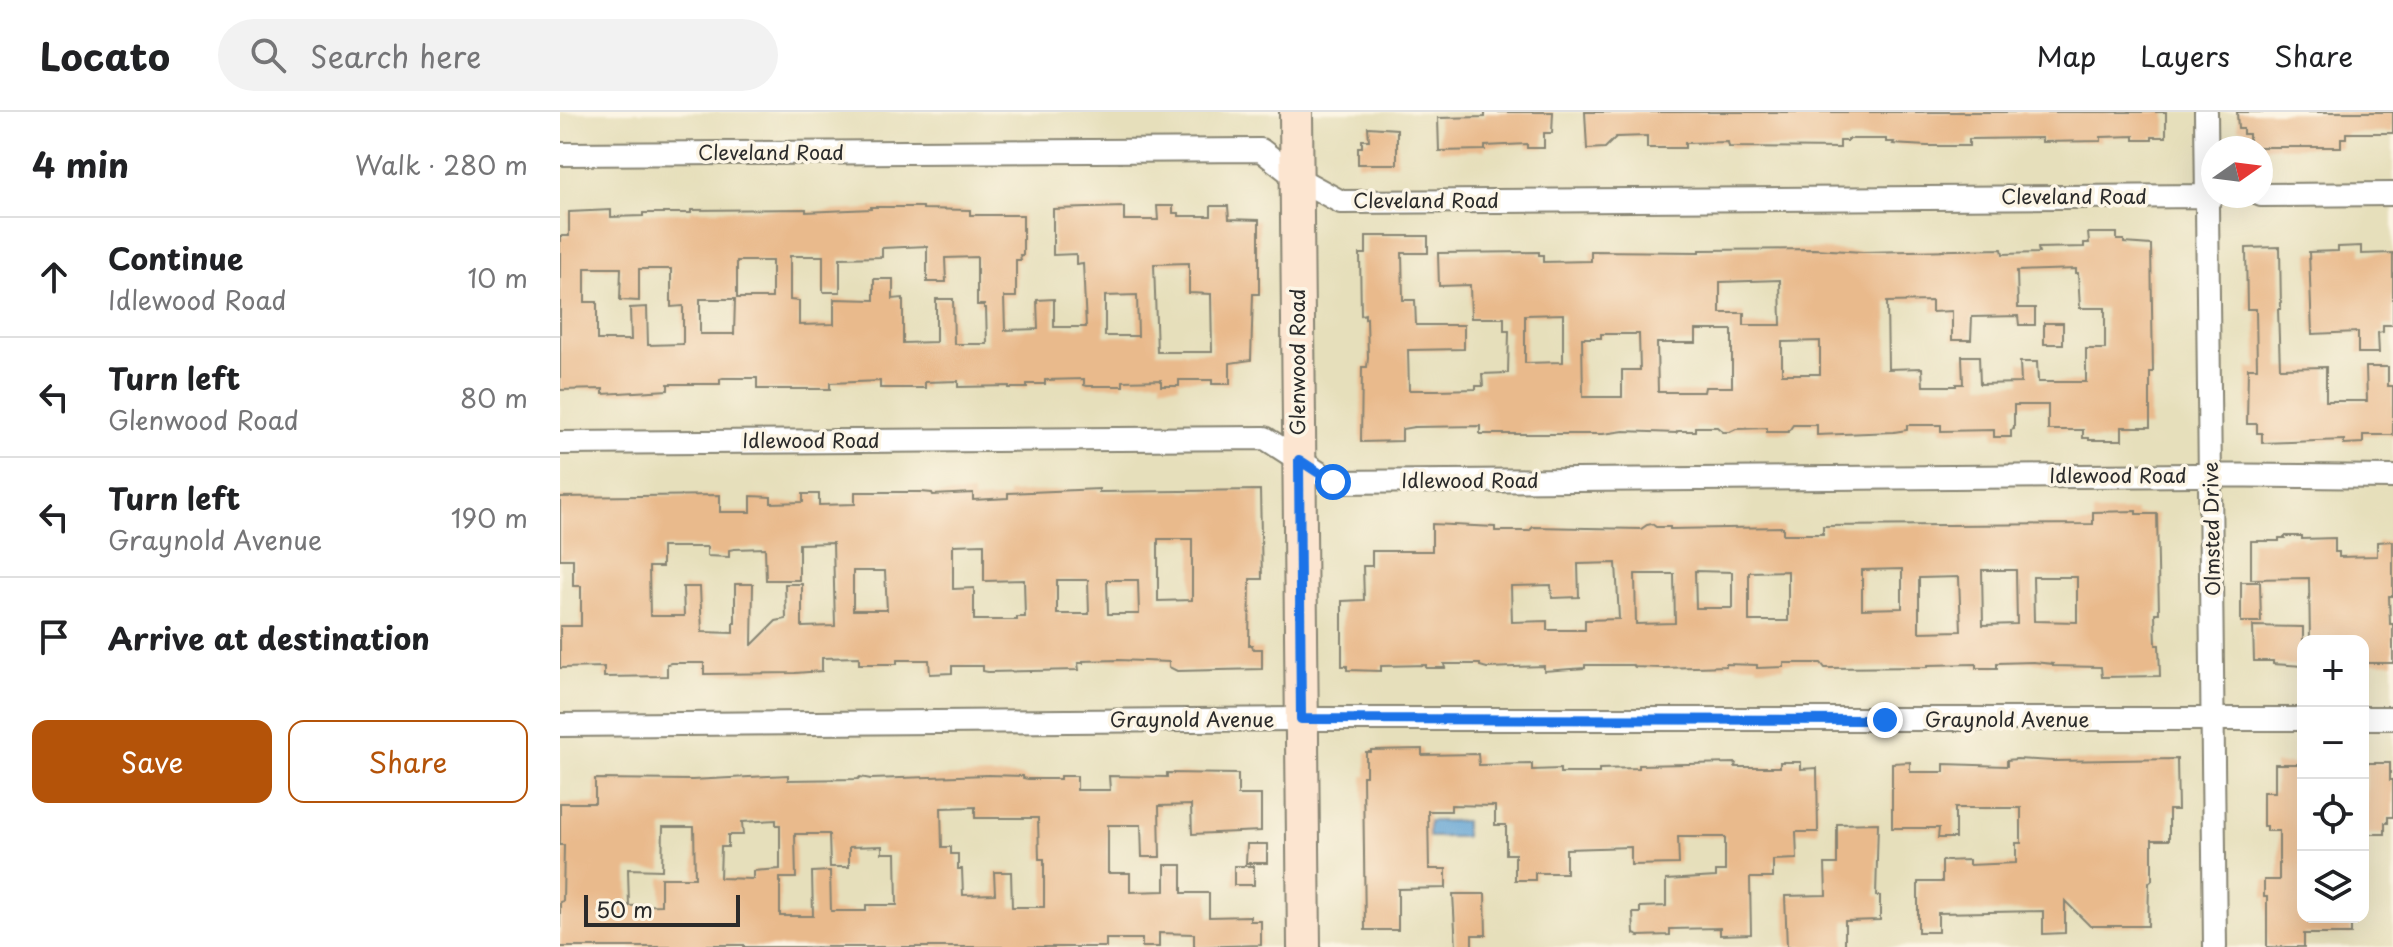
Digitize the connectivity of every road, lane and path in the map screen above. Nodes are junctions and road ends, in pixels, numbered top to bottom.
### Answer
1 (1296, 112) edge
2 (2206, 112) edge
3 (2207, 136) edge
4 (560, 154) edge
5 (1297, 178) junction
6 (2393, 194) edge
7 (2273, 195) edge
8 (2201, 196) edge
9 (2210, 208) edge
10 (560, 443) edge
11 (1299, 460) junction
12 (2211, 475) junction
13 (2393, 477) edge
14 (2369, 718) edge
15 (2393, 718) edge
16 (1301, 719) junction
17 (2297, 719) edge
18 (2213, 721) junction
19 (560, 725) edge
20 (1304, 947) edge
21 (2215, 947) edge

1 - 5 street, Glenwood Road
2 - 3 street, Olmsted Drive
4 - 5 street, Cleveland Road
5 - 8 street, Cleveland Road
5 - 11 street, Glenwood Road
6 - 7 street
9 - 12 street, Olmsted Drive
10 - 11 street, Idlewood Road
11 - 12 street, Idlewood Road
11 - 16 street, Glenwood Road
12 - 13 street, Idlewood Road
12 - 18 street, Olmsted Drive
14 - 15 street
16 - 18 street, Graynold Avenue
16 - 19 street, Graynold Avenue
16 - 20 street, Glenwood Road
17 - 18 street, Graynold Avenue
18 - 21 street, Olmsted Drive

